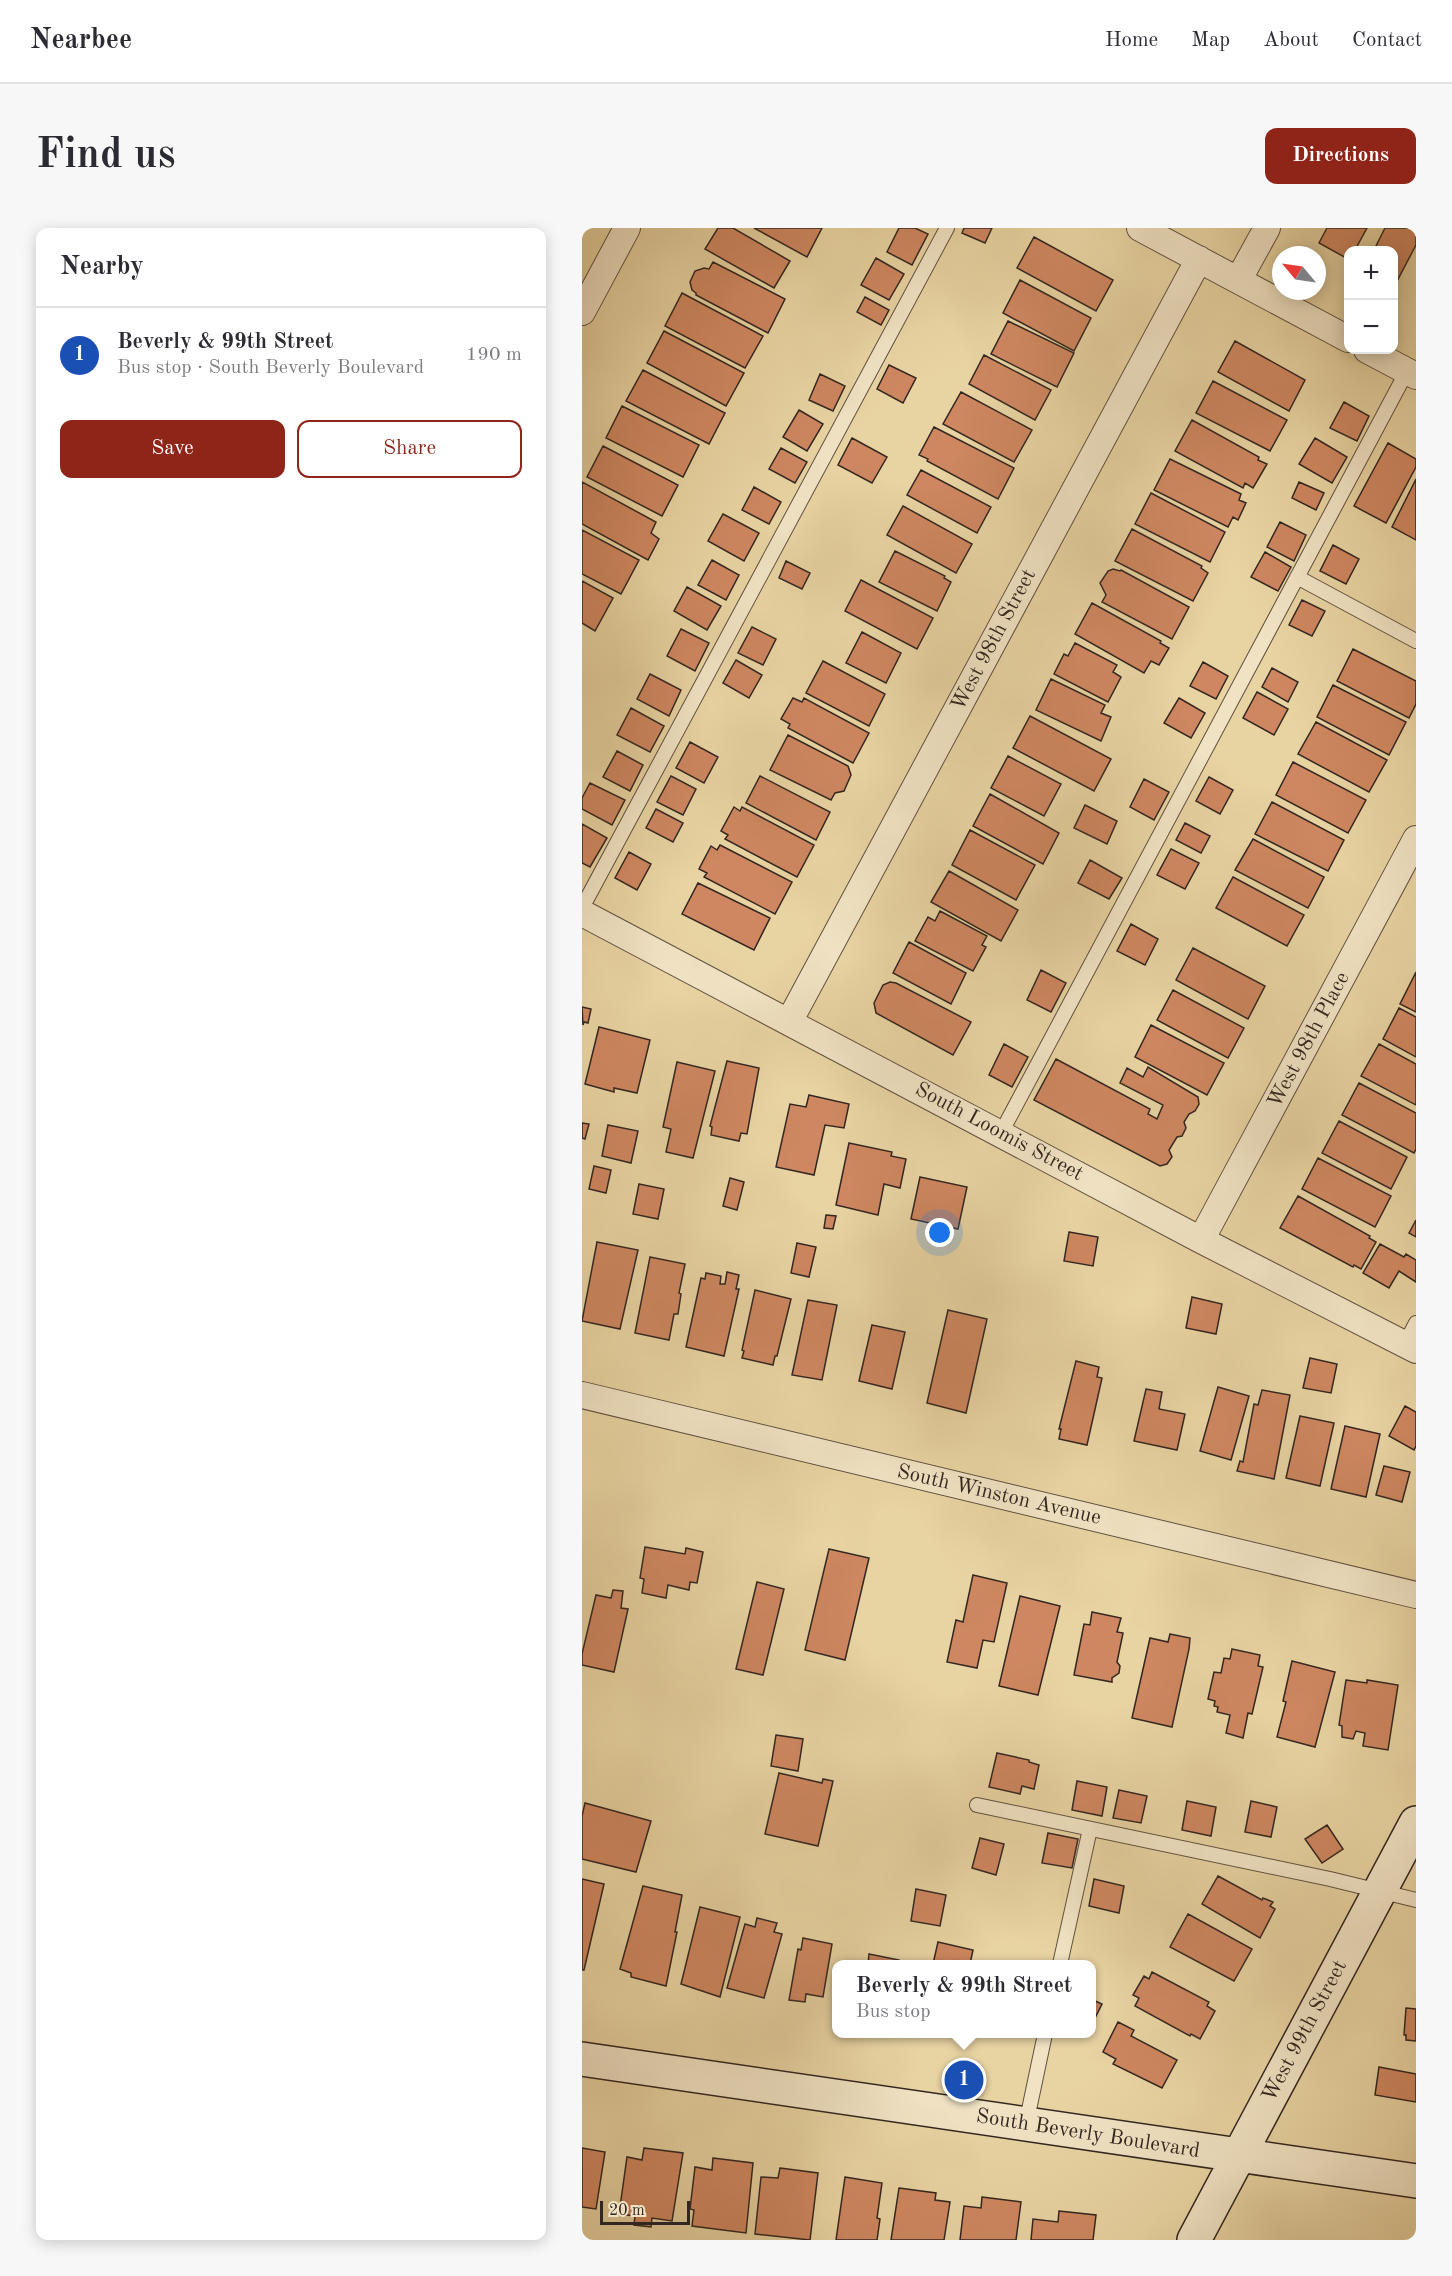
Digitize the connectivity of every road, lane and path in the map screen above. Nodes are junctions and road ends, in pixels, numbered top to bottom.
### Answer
1 (627, 228) edge
2 (947, 228) edge
3 (1140, 228) edge
4 (1267, 228) edge
5 (1199, 259) junction
6 (1239, 279) junction
7 (582, 312) edge
8 (1344, 337) edge
9 (1374, 354) edge
10 (1412, 374) edge
11 (1297, 577) junction
12 (1416, 641) edge
13 (1416, 839) edge
14 (582, 908) edge
15 (582, 913) edge
16 (789, 1022) junction
17 (1001, 1133) junction
18 (1202, 1240) junction
19 (1412, 1339) edge
20 (582, 1395) edge
21 (1416, 1595) edge
22 (976, 1805) dead end
23 (1416, 1823) edge
24 (1089, 1829) junction
25 (1380, 1890) junction
26 (1416, 1900) edge
27 (1061, 1960) edge
28 (1044, 2038) edge
29 (582, 2059) edge
30 (1026, 2124) junction
31 (1239, 2156) junction
32 (1416, 2181) edge
33 (1194, 2240) edge

1 - 7 street
2 - 14 lane
3 - 5 street
4 - 6 street
5 - 6 street
5 - 16 street, West 98th Street
6 - 8 street
9 - 10 street
10 - 11 lane
11 - 12 lane
11 - 17 lane
13 - 18 street, West 98th Place
15 - 16 street, South Loomis Street
16 - 17 street, South Loomis Street
17 - 18 street, South Loomis Street
18 - 19 street, South Loomis Street
20 - 21 street, South Winston Avenue
22 - 24 lane
23 - 25 main road, West 99th Street
24 - 25 lane
24 - 27 lane
25 - 26 lane
25 - 31 main road, West 99th Street
28 - 30 lane
29 - 30 main road, South Beverly Boulevard
30 - 31 main road, South Beverly Boulevard
31 - 32 main road, South Beverly Boulevard
31 - 33 main road, West 99th Street

